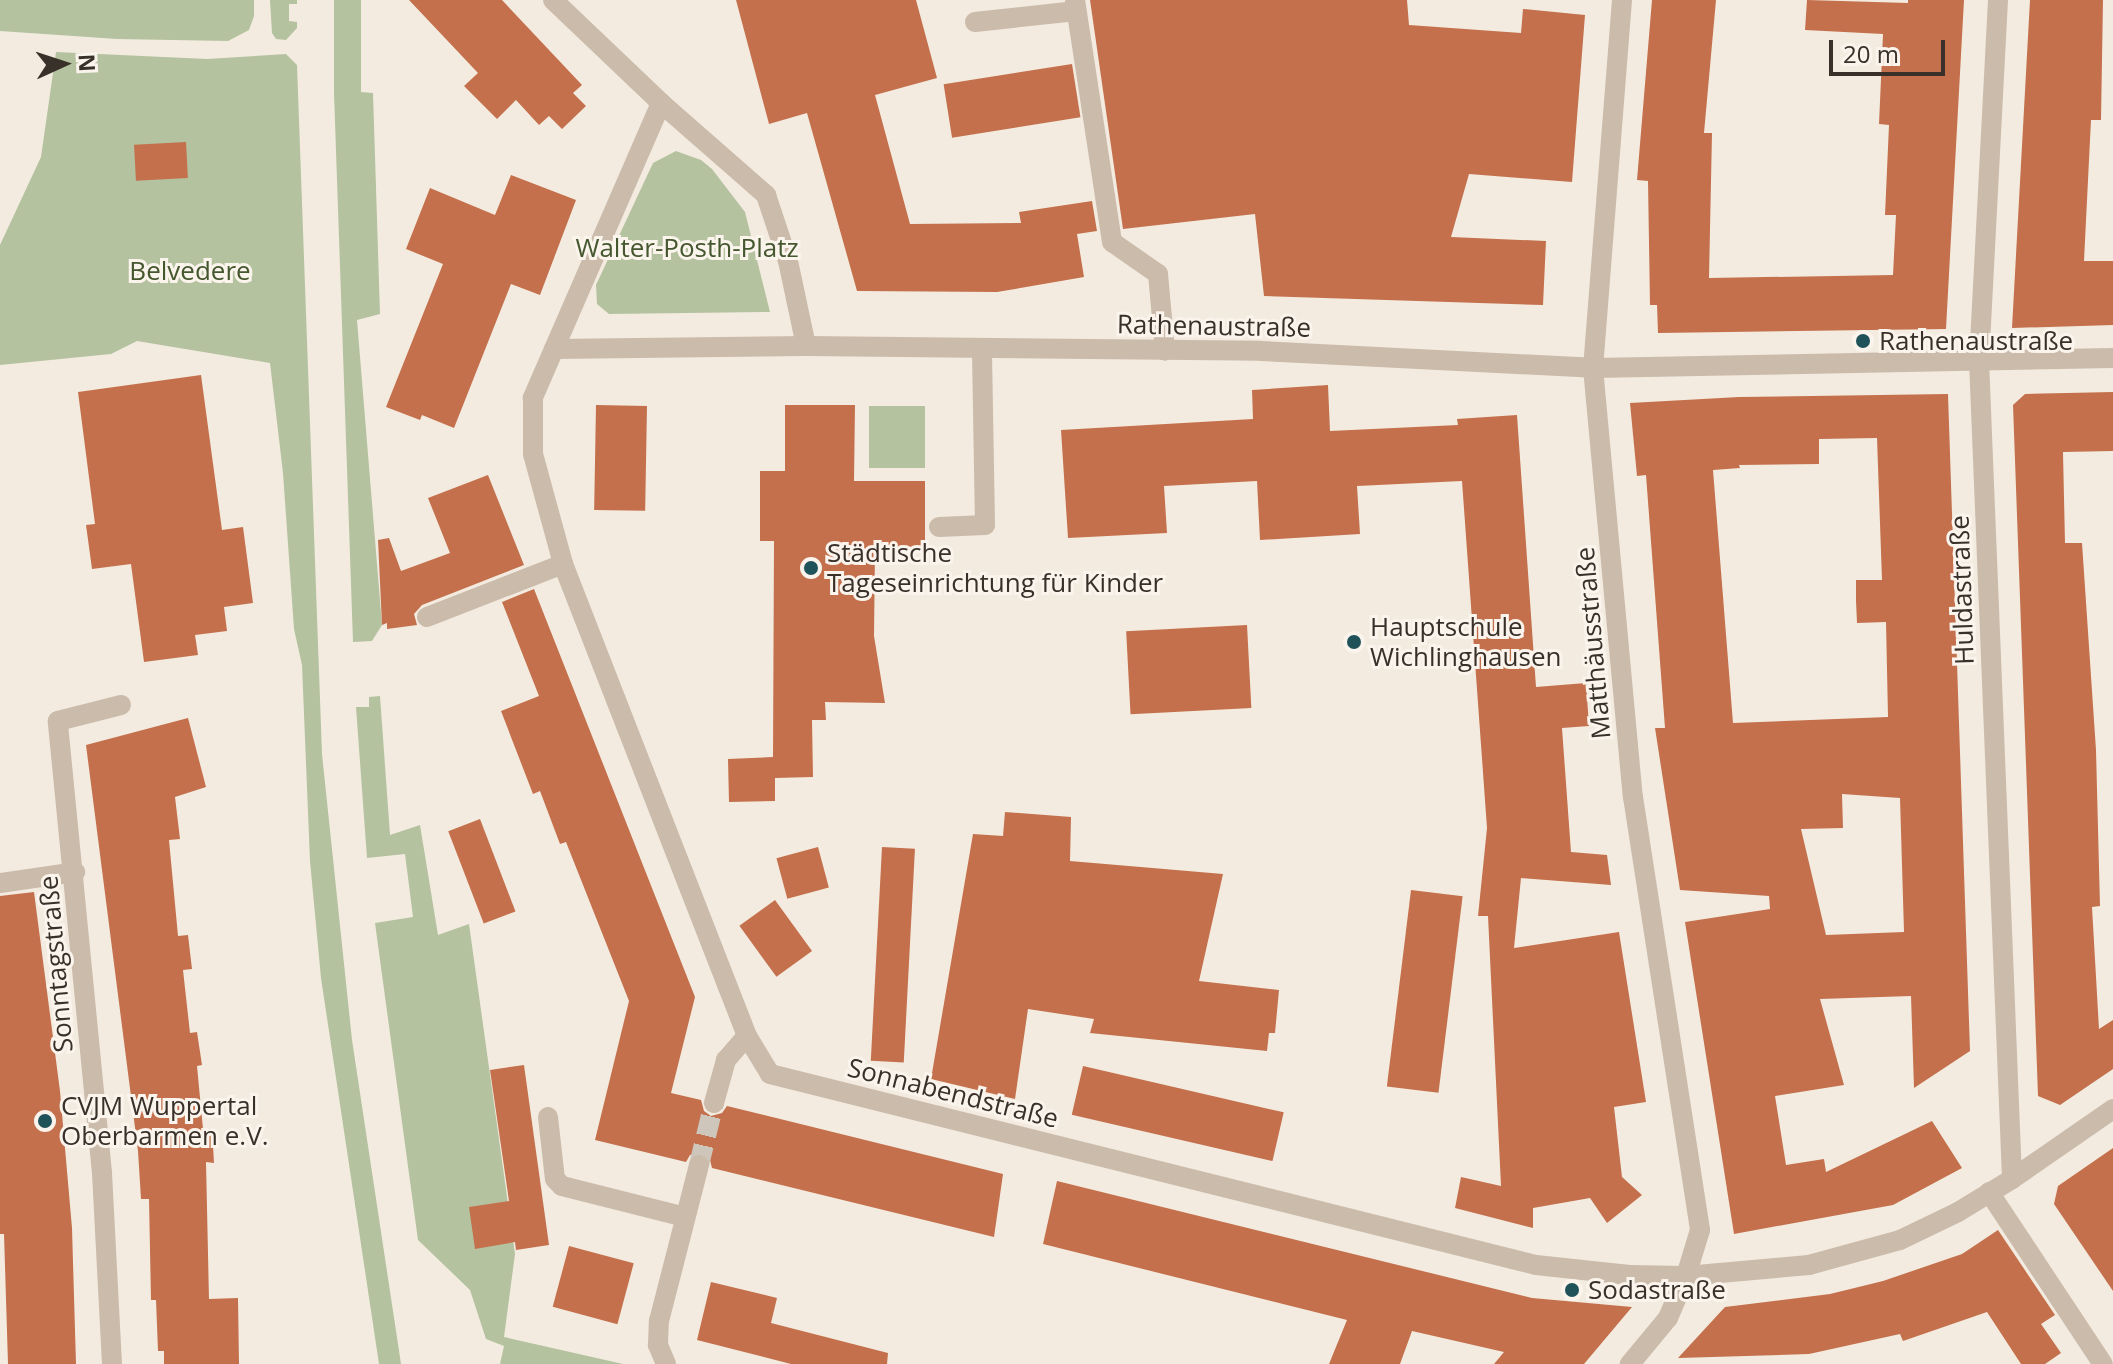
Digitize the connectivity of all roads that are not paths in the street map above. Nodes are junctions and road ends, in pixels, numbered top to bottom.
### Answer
1 (553, 0) edge
2 (1622, 0) edge
3 (1998, 0) edge
4 (1076, 5) edge
5 (975, 22) dead end
6 (661, 103) junction
7 (806, 346) junction
8 (554, 349) junction
9 (982, 349) junction
10 (1165, 351) junction
11 (2113, 358) edge
12 (1979, 360) junction
13 (1593, 368) junction
14 (939, 527) dead end
15 (563, 564) junction
16 (427, 617) dead end
17 (121, 705) dead end
18 (75, 872) junction
19 (0, 883) edge
20 (747, 1036) junction
21 (714, 1103) tunnel mouth
22 (2113, 1109) edge
23 (548, 1117) dead end
24 (699, 1165) tunnel mouth
25 (2012, 1179) junction
26 (1989, 1192) junction
27 (685, 1217) junction
28 (1686, 1276) junction
29 (112, 1364) edge
30 (666, 1364) edge
31 (1630, 1364) edge
32 (2103, 1364) edge

1 - 6 street
2 - 13 street, Matthäusstraße
3 - 12 street, Huldastraße
4 - 5 street
4 - 10 street
6 - 7 street
6 - 8 street, Sonnabendstraße
7 - 8 street
7 - 9 street, Rathenaustraße
8 - 15 street, Sonnabendstraße
9 - 10 street, Rathenaustraße
9 - 14 street
10 - 13 street, Rathenaustraße
11 - 12 street, Rathenaustraße
12 - 13 street, Rathenaustraße
12 - 25 street, Huldastraße
13 - 28 street, Matthäusstraße
15 - 16 street
15 - 20 street, Sonnabendstraße
17 - 18 street, Sonntagstraße
18 - 19 street
18 - 29 street, Sonntagstraße
20 - 21 street
20 - 28 street, Sonnabendstraße
22 - 25 street, Sonnabendstraße
23 - 27 street
24 - 27 street
25 - 26 street, Sonnabendstraße
26 - 28 street, Sonnabendstraße
26 - 32 street
27 - 30 street
28 - 31 street

